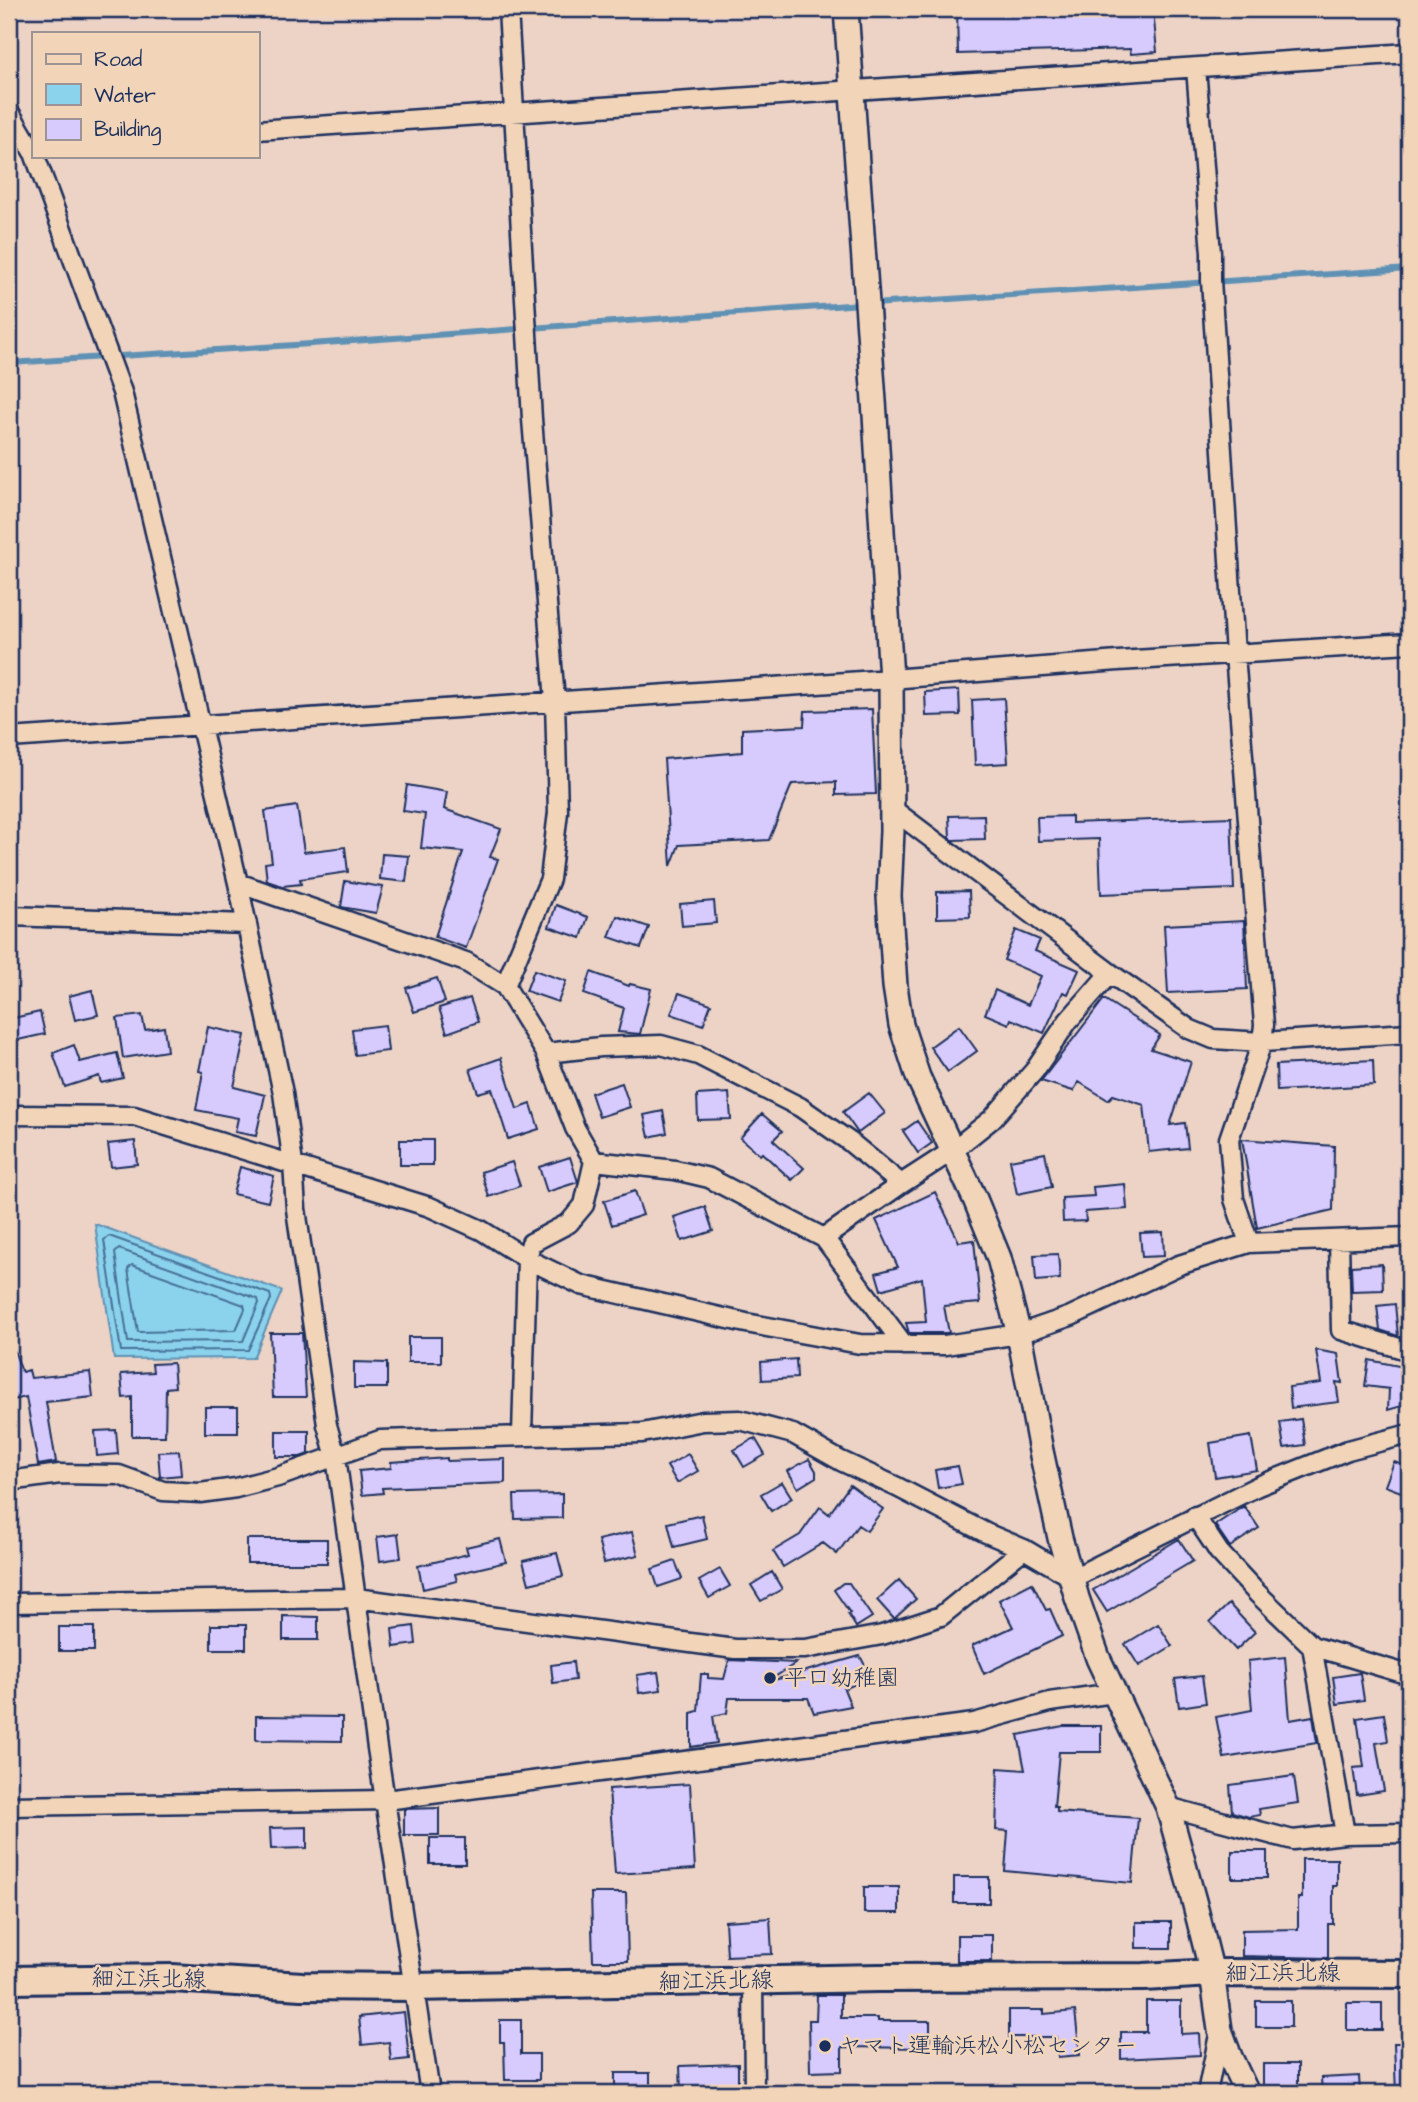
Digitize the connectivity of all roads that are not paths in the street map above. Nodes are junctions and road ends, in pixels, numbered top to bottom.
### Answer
1 (508, 9) edge
2 (846, 9) edge
3 (1409, 53) edge
4 (1196, 68) junction
5 (851, 89) junction
6 (9, 111) edge
7 (513, 111) junction
8 (259, 130) edge
9 (32, 148) edge
10 (36, 158) edge
11 (1409, 643) edge
12 (1235, 654) junction
13 (891, 680) junction
14 (555, 701) junction
15 (200, 726) junction
16 (9, 738) edge
17 (891, 808) junction
18 (238, 883) junction
19 (9, 916) edge
20 (247, 924) junction
21 (1110, 973) junction
22 (505, 986) junction
23 (1409, 1033) edge
24 (1262, 1042) junction
25 (546, 1053) junction
26 (9, 1115) edge
27 (952, 1151) junction
28 (594, 1161) junction
29 (293, 1164) junction
30 (901, 1184) junction
31 (1409, 1237) edge
32 (824, 1238) junction
33 (1339, 1240) junction
34 (1249, 1243) junction
35 (527, 1259) junction
36 (1020, 1334) junction
37 (904, 1345) junction
38 (1409, 1351) edge
39 (1409, 1434) edge
40 (522, 1435) junction
41 (336, 1457) junction
42 (9, 1481) edge
43 (1195, 1516) junction
44 (1024, 1549) junction
45 (1073, 1578) junction
46 (356, 1598) junction
47 (9, 1603) edge
48 (1312, 1646) junction
49 (1409, 1675) edge
50 (1114, 1693) junction
51 (386, 1800) junction
52 (9, 1806) edge
53 (1168, 1807) junction
54 (1409, 1833) edge
55 (1345, 1834) junction
56 (1212, 1973) junction
57 (1409, 1973) edge
58 (13, 1978) edge
59 (753, 1980) junction
60 (413, 1987) junction
61 (1220, 2030) junction
62 (430, 2093) edge
63 (754, 2093) edge
64 (1207, 2093) edge
65 (1247, 2093) edge

1 - 7 street
2 - 5 street
3 - 4 street
4 - 5 street
4 - 12 street
5 - 7 street
5 - 13 street
6 - 9 street
7 - 8 street
7 - 14 street
10 - 15 street
11 - 12 street
12 - 13 street
12 - 24 street
13 - 14 street
13 - 17 street
14 - 15 street
14 - 22 street
15 - 16 street
15 - 18 street
17 - 21 street
17 - 27 street
18 - 20 street
18 - 22 street
19 - 20 street
20 - 29 street
21 - 24 street
21 - 27 street
22 - 25 street
23 - 24 street
24 - 34 street
25 - 28 street
25 - 30 street
26 - 29 street
27 - 30 street
27 - 36 street
28 - 32 street
28 - 35 street
29 - 35 street
29 - 41 street
30 - 32 street
31 - 33 street
32 - 37 street
33 - 34 street
33 - 38 street
34 - 36 street
35 - 37 street
35 - 40 street
36 - 37 street
36 - 45 street
39 - 43 street
40 - 41 street
40 - 44 street
41 - 42 street
41 - 46 street
43 - 45 street
43 - 48 street
44 - 45 street
44 - 46 street
45 - 50 street
46 - 47 street
46 - 51 street
48 - 49 street
48 - 55 street
50 - 51 street
50 - 53 street
51 - 52 street
51 - 60 street
53 - 55 street
53 - 56 street
54 - 55 street
56 - 57 main road, 細江浜北線
56 - 59 main road, 細江浜北線
56 - 61 street
58 - 60 main road, 細江浜北線
59 - 60 main road, 細江浜北線
59 - 63 street
60 - 62 street
61 - 64 street
61 - 65 street

